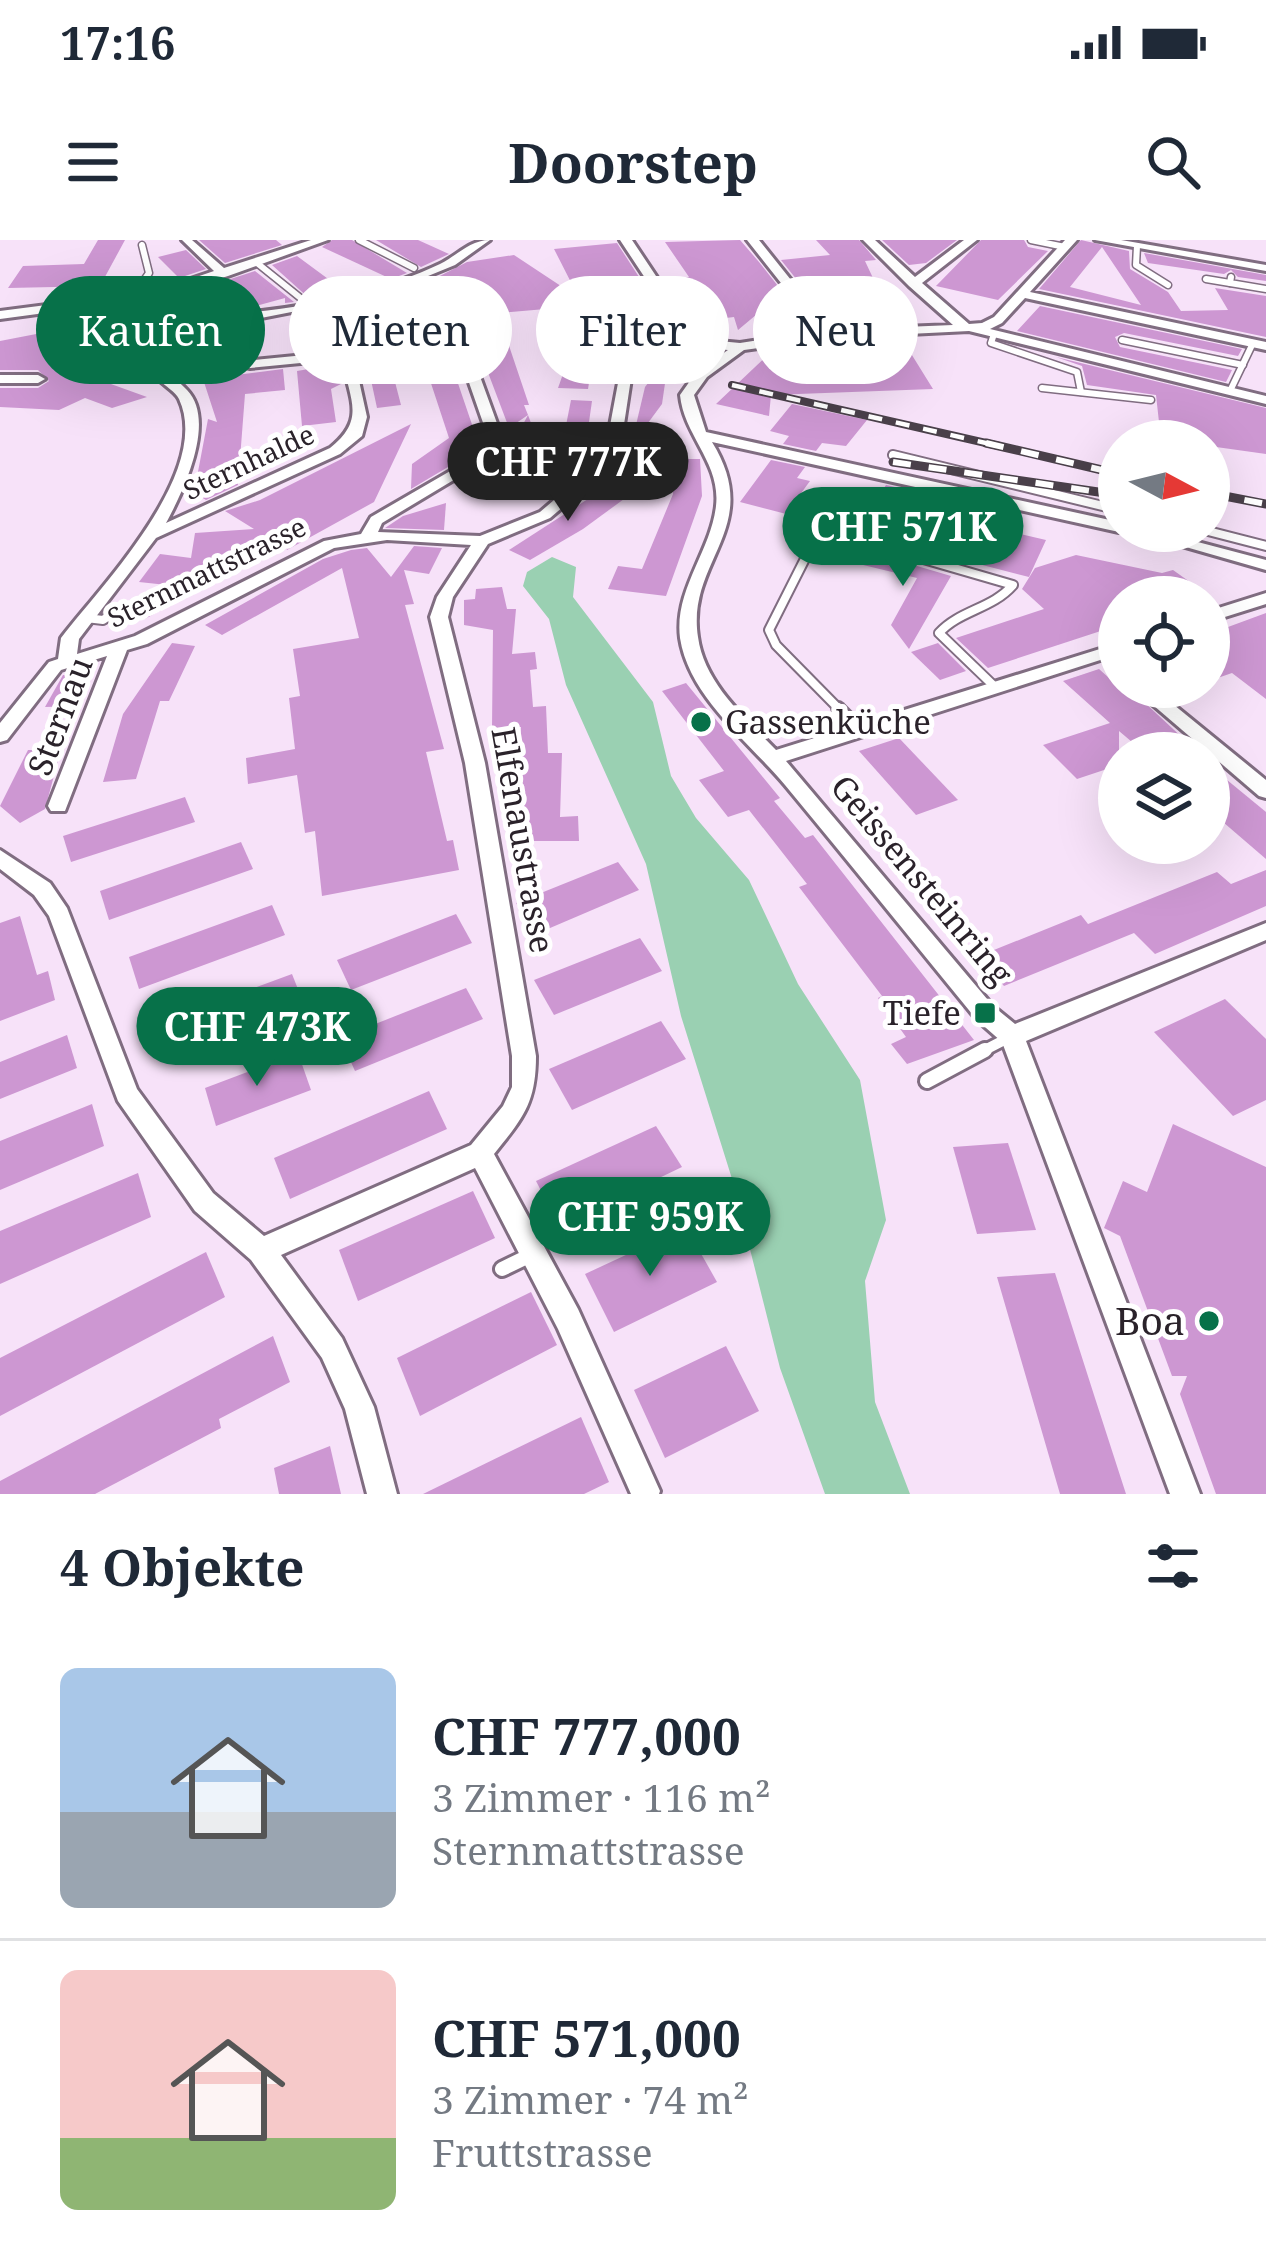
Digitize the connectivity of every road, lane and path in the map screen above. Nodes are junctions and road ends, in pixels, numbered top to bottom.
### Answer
1 (319, 240) edge
2 (358, 240) edge
3 (484, 240) edge
4 (626, 240) edge
5 (753, 240) edge
6 (869, 240) edge
7 (971, 240) edge
8 (1031, 240) edge
9 (1101, 240) edge
10 (187, 241) edge
11 (1068, 243) edge
12 (142, 245) dead end
13 (1137, 246) junction
14 (257, 263) junction
15 (414, 268) dead end
16 (1266, 268) edge
17 (224, 274) junction
18 (146, 276) edge
19 (217, 276) edge
20 (425, 276) edge
21 (650, 276) edge
22 (782, 276) edge
23 (905, 276) edge
24 (1206, 279) dead end
25 (918, 280) edge
26 (1168, 285) dead end
27 (289, 289) edge
28 (918, 289) edge
29 (1266, 289) edge
30 (1022, 294) junction
31 (36, 311) edge
32 (0, 315) edge
33 (976, 328) junction
34 (918, 330) edge
35 (994, 334) junction
36 (1122, 340) dead end
37 (753, 344) edge
38 (729, 345) edge
39 (1260, 345) edge
40 (740, 346) junction
41 (729, 355) edge
42 (1243, 365) junction
43 (0, 379) edge
44 (36, 379) edge
45 (170, 384) edge
46 (353, 384) edge
47 (476, 384) edge
48 (626, 384) edge
49 (694, 384) edge
50 (1042, 388) dead end
51 (1230, 391) junction
52 (1081, 392) junction
53 (1151, 400) dead end
54 (1266, 400) edge
55 (706, 436) junction
56 (893, 455) dead end
57 (1098, 505) edge
58 (1098, 522) edge
59 (151, 535) junction
60 (368, 536) junction
61 (1230, 537) edge
62 (482, 541) junction
63 (1266, 546) edge
64 (1217, 552) edge
65 (1266, 565) edge
66 (1266, 598) edge
67 (118, 610) dead end
68 (1230, 610) edge
69 (86, 618) junction
70 (119, 648) junction
71 (1098, 655) edge
72 (67, 660) junction
73 (995, 687) junction
74 (1166, 708) edge
75 (859, 729) junction
76 (1, 731) edge
77 (773, 758) junction
78 (1266, 791) edge
79 (58, 806) dead end
80 (0, 858) edge
81 (1266, 931) edge
82 (1012, 1036) junction
83 (927, 1081) dead end
84 (480, 1153) junction
85 (261, 1250) junction
86 (538, 1251) junction
87 (502, 1269) dead end
88 (645, 1491) dead end
89 (382, 1494) edge
90 (1185, 1494) edge

1 - 14 street
2 - 15 lane
3 - 20 street
4 - 21 street
5 - 22 street
6 - 23 street
7 - 25 street
8 - 11 lane
9 - 13 street
10 - 17 street
11 - 30 street
12 - 18 lane
13 - 16 street
13 - 26 lane
14 - 17 street
14 - 27 lane
17 - 19 street
24 - 29 lane
28 - 33 street
30 - 33 street
30 - 39 street
31 - 32 street
33 - 34 street, Sternmattstrasse
33 - 35 street
35 - 51 street
35 - 52 lane
36 - 42 lane
37 - 40 street, Sternmattstrasse
38 - 40 street, Sternmattstrasse
39 - 42 lane
40 - 41 street
42 - 51 lane
43 - 44 street
45 - 59 street
46 - 59 street, Sternhalde
47 - 60 street
48 - 62 street, Sternmattstrasse
49 - 55 street, Geissensteinring
50 - 52 lane
51 - 54 street
52 - 53 lane
55 - 58 street
55 - 77 street, Geissensteinring
56 - 57 lane
59 - 69 street
60 - 62 street, Sternmattstrasse
60 - 70 street, Sternmattstrasse
61 - 63 lane
62 - 84 street, Elfenaustrasse
64 - 65 street
66 - 68 street
67 - 69 lane
69 - 72 street
70 - 72 street, Sternmattstrasse
70 - 79 street, Sternau
71 - 73 street
72 - 76 street
73 - 75 street
73 - 75 lane
74 - 78 street
75 - 77 street
77 - 82 street, Geissensteinring
80 - 85 street
81 - 82 street
82 - 83 lane
82 - 90 street, Geissensteinring
84 - 85 street, Elfenaustrasse
84 - 86 street
85 - 89 street
86 - 87 lane
86 - 88 street

